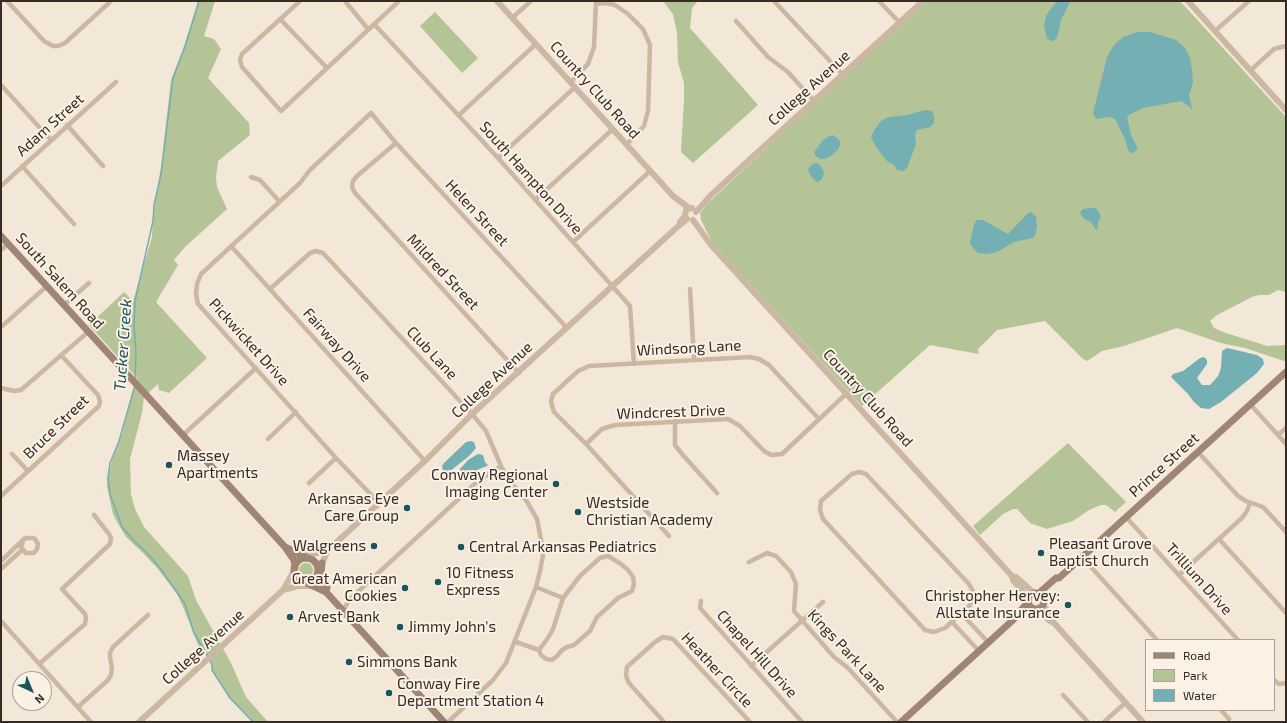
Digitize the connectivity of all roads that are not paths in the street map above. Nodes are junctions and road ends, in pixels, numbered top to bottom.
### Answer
1 (111, 1) edge
2 (300, 1) edge
3 (345, 1) edge
4 (399, 1) edge
5 (497, 1) edge
6 (531, 1) edge
7 (774, 1) edge
8 (879, 1) edge
9 (923, 1) edge
10 (1188, 1) edge
11 (1249, 1) edge
12 (9, 2) edge
13 (596, 3) edge
14 (512, 18) junction
15 (280, 19) junction
16 (736, 22) dead end
17 (900, 23) junction
18 (374, 24) junction
19 (368, 29) junction
20 (1215, 31) junction
21 (536, 44) junction
22 (1286, 46) edge
23 (327, 68) junction
24 (1251, 70) junction
25 (842, 75) junction
26 (116, 82) dead end
27 (573, 85) junction
28 (2, 88) edge
29 (814, 101) junction
30 (1286, 110) edge
31 (371, 113) joint
32 (459, 115) junction
33 (67, 125) junction
34 (613, 129) junction
35 (51, 140) junction
36 (396, 143) junction
37 (626, 144) junction
38 (498, 158) junction
39 (22, 166) junction
40 (104, 166) dead end
41 (650, 171) junction
42 (251, 176) dead end
43 (1, 186) edge
44 (535, 200) junction
45 (279, 201) junction
46 (690, 214) junction
47 (74, 224) dead end
48 (1, 236) edge
49 (573, 242) junction
50 (8, 244) junction
51 (230, 246) junction
52 (1, 250) edge
53 (88, 283) dead end
54 (47, 286) junction
55 (612, 286) junction
56 (690, 289) dead end
57 (270, 290) junction
58 (64, 305) junction
59 (1, 327) edge
60 (567, 328) junction
61 (88, 332) junction
62 (61, 355) junction
63 (694, 360) junction
64 (634, 364) junction
65 (256, 368) junction
66 (1286, 372) edge
67 (519, 373) junction
68 (1, 388) edge
69 (846, 394) junction
70 (1250, 404) junction
71 (296, 412) junction
72 (472, 414) junction
73 (819, 419) junction
74 (675, 421) junction
75 (1286, 428) edge
76 (183, 435) junction
77 (1278, 435) junction
78 (268, 439) dead end
79 (586, 444) junction
80 (1286, 444) edge
81 (1198, 452) junction
82 (12, 454) dead end
83 (336, 458) junction
84 (425, 461) junction
85 (501, 466) junction
86 (28, 470) junction
87 (309, 483) dead end
88 (717, 493) dead end
89 (1, 496) edge
90 (379, 503) junction
91 (1250, 503) junction
92 (94, 515) dead end
93 (1126, 517) junction
94 (1286, 532) edge
95 (669, 536) dead end
96 (1219, 539) junction
97 (22, 542) junction
98 (286, 549) junction
99 (22, 550) junction
100 (327, 550) junction
101 (298, 554) junction
102 (308, 558) junction
103 (1082, 558) junction
104 (1, 561) edge
105 (749, 562) dead end
106 (322, 563) junction
107 (1, 569) edge
108 (294, 570) junction
109 (318, 572) junction
110 (1179, 575) junction
111 (306, 583) junction
112 (536, 587) junction
113 (285, 590) junction
114 (326, 590) junction
115 (563, 598) junction
116 (349, 600) junction
117 (700, 601) dead end
118 (1035, 601) junction
119 (822, 602) dead end
120 (337, 604) junction
121 (343, 611) junction
122 (961, 613) junction
123 (1286, 613) edge
124 (148, 615) dead end
125 (1, 621) edge
126 (801, 621) junction
127 (952, 622) junction
128 (1156, 639) edge
129 (1237, 639) edge
130 (516, 642) junction
131 (988, 642) junction
132 (539, 650) junction
133 (979, 650) junction
134 (39, 664) junction
135 (751, 666) junction
136 (1275, 681) edge
137 (1285, 684) edge
138 (1063, 695) dead end
139 (1125, 703) junction
140 (78, 707) junction
141 (1222, 711) edge
142 (1229, 719) dead end
143 (142, 721) edge
144 (91, 722) edge
145 (444, 722) edge
146 (448, 722) edge
147 (664, 722) edge
148 (750, 722) edge
149 (802, 722) edge
150 (897, 722) edge
151 (901, 722) edge
152 (1088, 722) edge
153 (1104, 722) edge
154 (1143, 722) edge

1 - 12 street
2 - 15 street
3 - 19 street
4 - 18 street
5 - 14 street, Country Club Road
6 - 14 street
7 - 25 street
8 - 17 street
9 - 17 street, College Avenue
10 - 20 street
11 - 20 street
13 - 27 street
13 - 37 street
14 - 21 street, Country Club Road
15 - 23 street
15 - 23 street
16 - 29 street
17 - 25 street, College Avenue
18 - 19 street
18 - 32 street, South Hampton Drive
19 - 23 street
20 - 24 street
21 - 27 street, Country Club Road
21 - 32 street
22 - 24 street
24 - 30 street
25 - 29 street, College Avenue
26 - 33 street, Adam Street
27 - 34 street, Country Club Road
27 - 38 street
28 - 35 street
29 - 46 street, College Avenue
31 - 36 street, Helen Street
31 - 45 street, Pickwicket Drive
32 - 38 street, South Hampton Drive
33 - 35 street, Adam Street
33 - 40 street
34 - 37 street, Country Club Road
34 - 44 street
35 - 39 street, Adam Street
36 - 60 street, Helen Street
36 - 67 street, Mildred Street
37 - 41 street, Country Club Road
38 - 44 street, South Hampton Drive
39 - 43 street, Adam Street
39 - 47 street
41 - 46 street, Country Club Road
41 - 49 street
42 - 45 street
44 - 49 street, South Hampton Drive
45 - 51 street, Pickwicket Drive
46 - 55 street, College Avenue
46 - 69 street, Country Club Road
48 - 50 main road, South Salem Road
49 - 55 street, South Hampton Drive
50 - 52 street
50 - 54 main road, South Salem Road
51 - 57 street, Fairway Drive
51 - 65 street, Pickwicket Drive
53 - 58 street
54 - 58 main road, South Salem Road
54 - 59 street
55 - 60 street, College Avenue
55 - 64 street, South Hampton Drive
56 - 63 street
57 - 72 street, Club Lane
57 - 84 street, Fairway Drive
58 - 61 main road, South Salem Road
60 - 67 street, College Avenue
61 - 62 street
61 - 76 main road, South Salem Road
62 - 68 street
62 - 86 street, Bruce Street
63 - 64 street, Windsong Lane
63 - 73 street, Windsong Lane
64 - 79 street, Windsong Lane
65 - 71 street, Pickwicket Drive
65 - 76 street
66 - 70 main road, Prince Street
67 - 72 street, College Avenue
69 - 73 street, Windcrest Drive
69 - 118 street, Country Club Road
70 - 77 street
70 - 81 main road, Prince Street
71 - 78 street
71 - 83 street, Pickwicket Drive
72 - 84 street, College Avenue
72 - 85 street, Club Lane
73 - 74 street, Windcrest Drive
74 - 79 street, Windcrest Drive
74 - 88 street
75 - 77 street
76 - 98 main road, South Salem Road
77 - 80 street
79 - 95 street
81 - 91 street
81 - 93 main road, Prince Street
82 - 86 street
83 - 87 street
83 - 90 street, Pickwicket Drive
84 - 90 street, College Avenue
85 - 112 street, Club Lane
85 - 116 street
86 - 89 street, Bruce Street
90 - 100 street, College Avenue
91 - 94 street
91 - 96 street
92 - 134 street
93 - 103 main road, Prince Street
93 - 110 street, Trillium Drive
96 - 110 street
96 - 123 street
97 - 99 street
97 - 99 street
97 - 104 street
98 - 101 main road
98 - 108 main road
99 - 107 street
100 - 101 street
100 - 102 street, College Avenue
100 - 106 street, College Avenue
101 - 102 main road
102 - 108 main road
102 - 109 main road
103 - 118 main road, Prince Street
103 - 128 street
105 - 126 street, Kings Park Lane
106 - 109 street, College Avenue
106 - 114 main road
108 - 111 main road
108 - 113 street, College Avenue
109 - 111 main road
109 - 114 main road
110 - 129 street, Trillium Drive
111 - 113 street, College Avenue
111 - 114 main road
112 - 115 street
112 - 130 street, Club Lane
113 - 143 street, College Avenue
114 - 120 main road
115 - 132 street
115 - 132 street
116 - 120 street
116 - 121 street
117 - 135 street, Chapel Hill Drive
118 - 131 main road, Prince Street
118 - 139 street, Country Club Road
119 - 126 street
120 - 121 main road
121 - 145 main road
122 - 127 street
122 - 127 street
122 - 131 street
124 - 140 street
125 - 134 street
126 - 135 street
126 - 150 street, Kings Park Lane
127 - 133 street
130 - 132 street
130 - 146 street, Club Lane
131 - 133 main road, Prince Street
133 - 151 main road, Prince Street
134 - 140 street
135 - 149 street, Chapel Hill Drive
136 - 137 street
138 - 152 street
139 - 153 street
139 - 154 street, Country Club Road
140 - 144 street
141 - 142 street
147 - 148 street, Heather Circle

